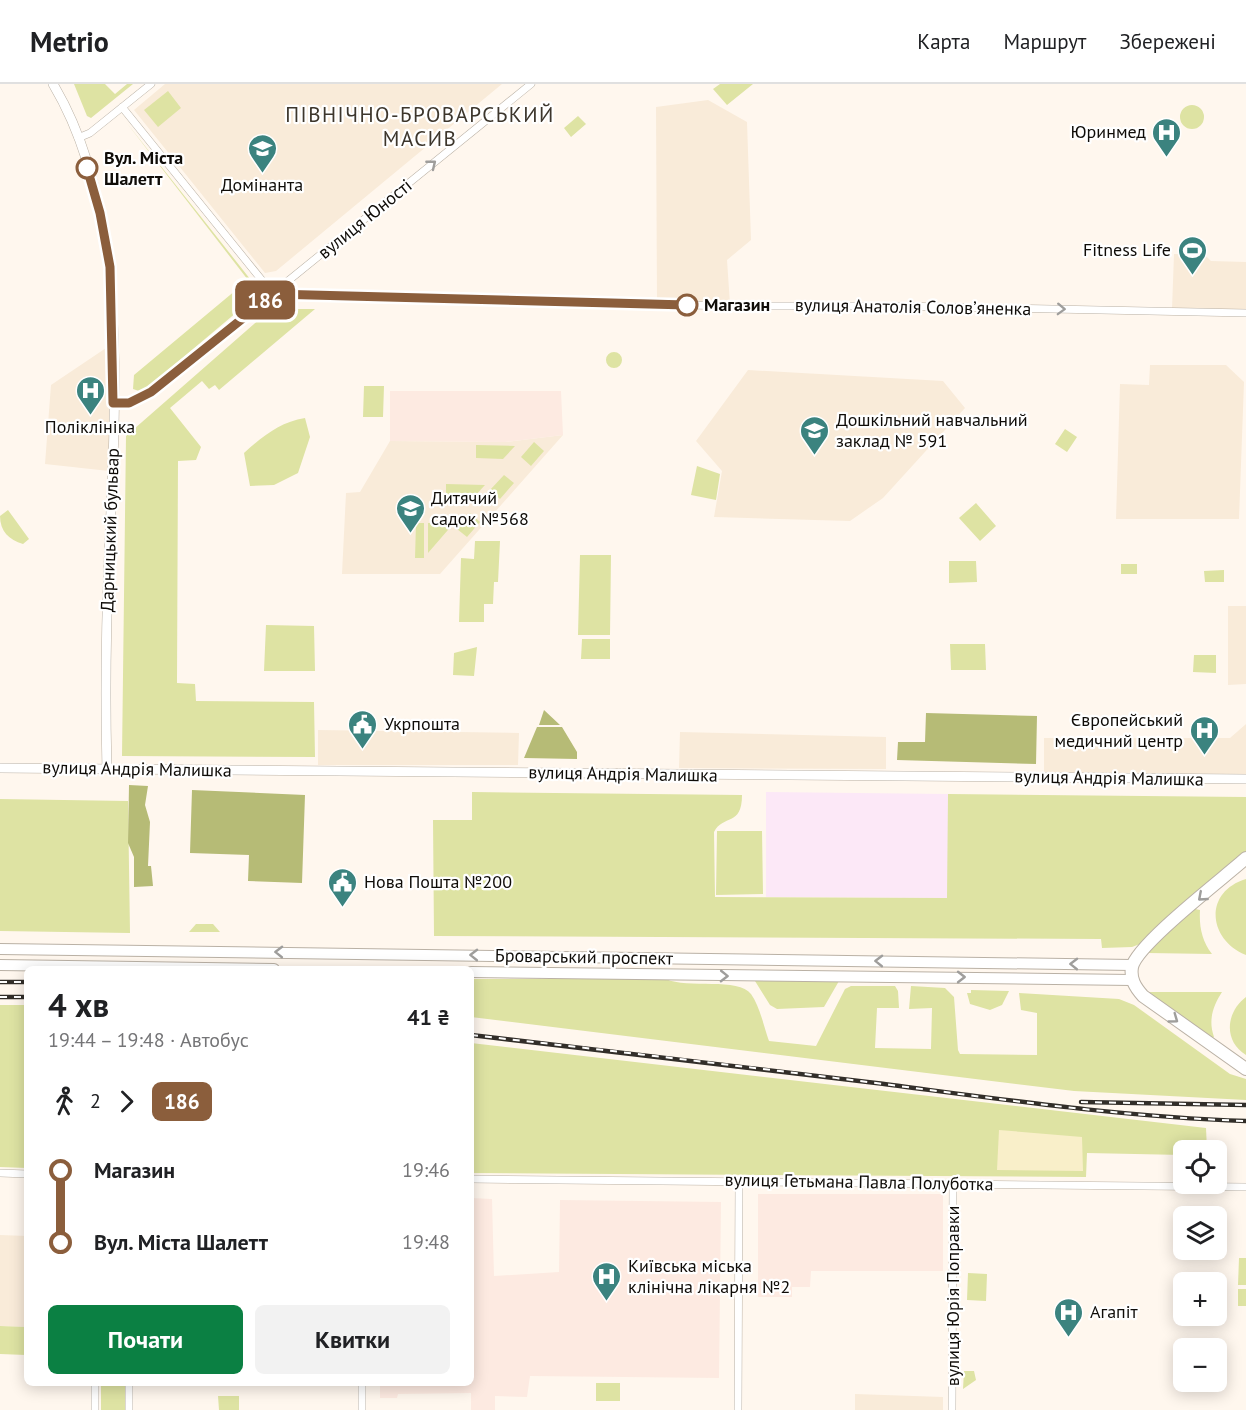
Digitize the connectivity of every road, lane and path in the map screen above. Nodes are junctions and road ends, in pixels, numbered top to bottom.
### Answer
1 (53, 84) edge
2 (151, 84) edge
3 (531, 84) edge
4 (123, 107) junction
5 (78, 138) junction
6 (273, 294) junction
7 (1246, 313) edge
8 (113, 403) junction
9 (0, 768) edge
10 (107, 769) junction
11 (1246, 779) edge
12 (1246, 858) edge
13 (0, 949) edge
14 (0, 965) edge
15 (1132, 965) junction
16 (68, 966) edge
17 (474, 972) edge
18 (1132, 980) junction
19 (1246, 1069) edge
20 (0, 1173) edge
21 (24, 1174) edge
22 (474, 1179) edge
23 (739, 1181) junction
24 (953, 1183) junction
25 (1246, 1187) edge
26 (95, 1386) edge
27 (129, 1386) edge
28 (362, 1386) edge
29 (95, 1410) edge
30 (129, 1410) edge
31 (362, 1410) edge
32 (738, 1410) edge
33 (952, 1410) edge

1 - 5 street, Дарницький бульвар
2 - 4 street
6 -> 3 street, вулиця Юності
4 - 5 street
4 - 6 street
5 - 8 street, Дарницький бульвар
6 -> 7 street, вулиця Анатолія Соловʼяненка
6 - 8 street
8 - 10 street, Дарницький бульвар
9 - 10 street, вулиця Андрія Малишка
10 - 11 street, вулиця Андрія Малишка
12 -> 15 highway
15 -> 13 main road, Броварський проспект
14 - 16 main road
15 - 18 highway
17 -> 18 main road, Броварський проспект
18 -> 19 highway
20 - 21 street
22 - 23 street, вулиця Гетьмана Павла Полуботка
23 - 24 street, вулиця Гетьмана Павла Полуботка
23 - 32 street
24 - 25 street, вулиця Гетьмана Павла Полуботка
24 - 33 street, вулиця Юрія Поправки
26 - 29 street
27 - 30 street
28 - 31 street

